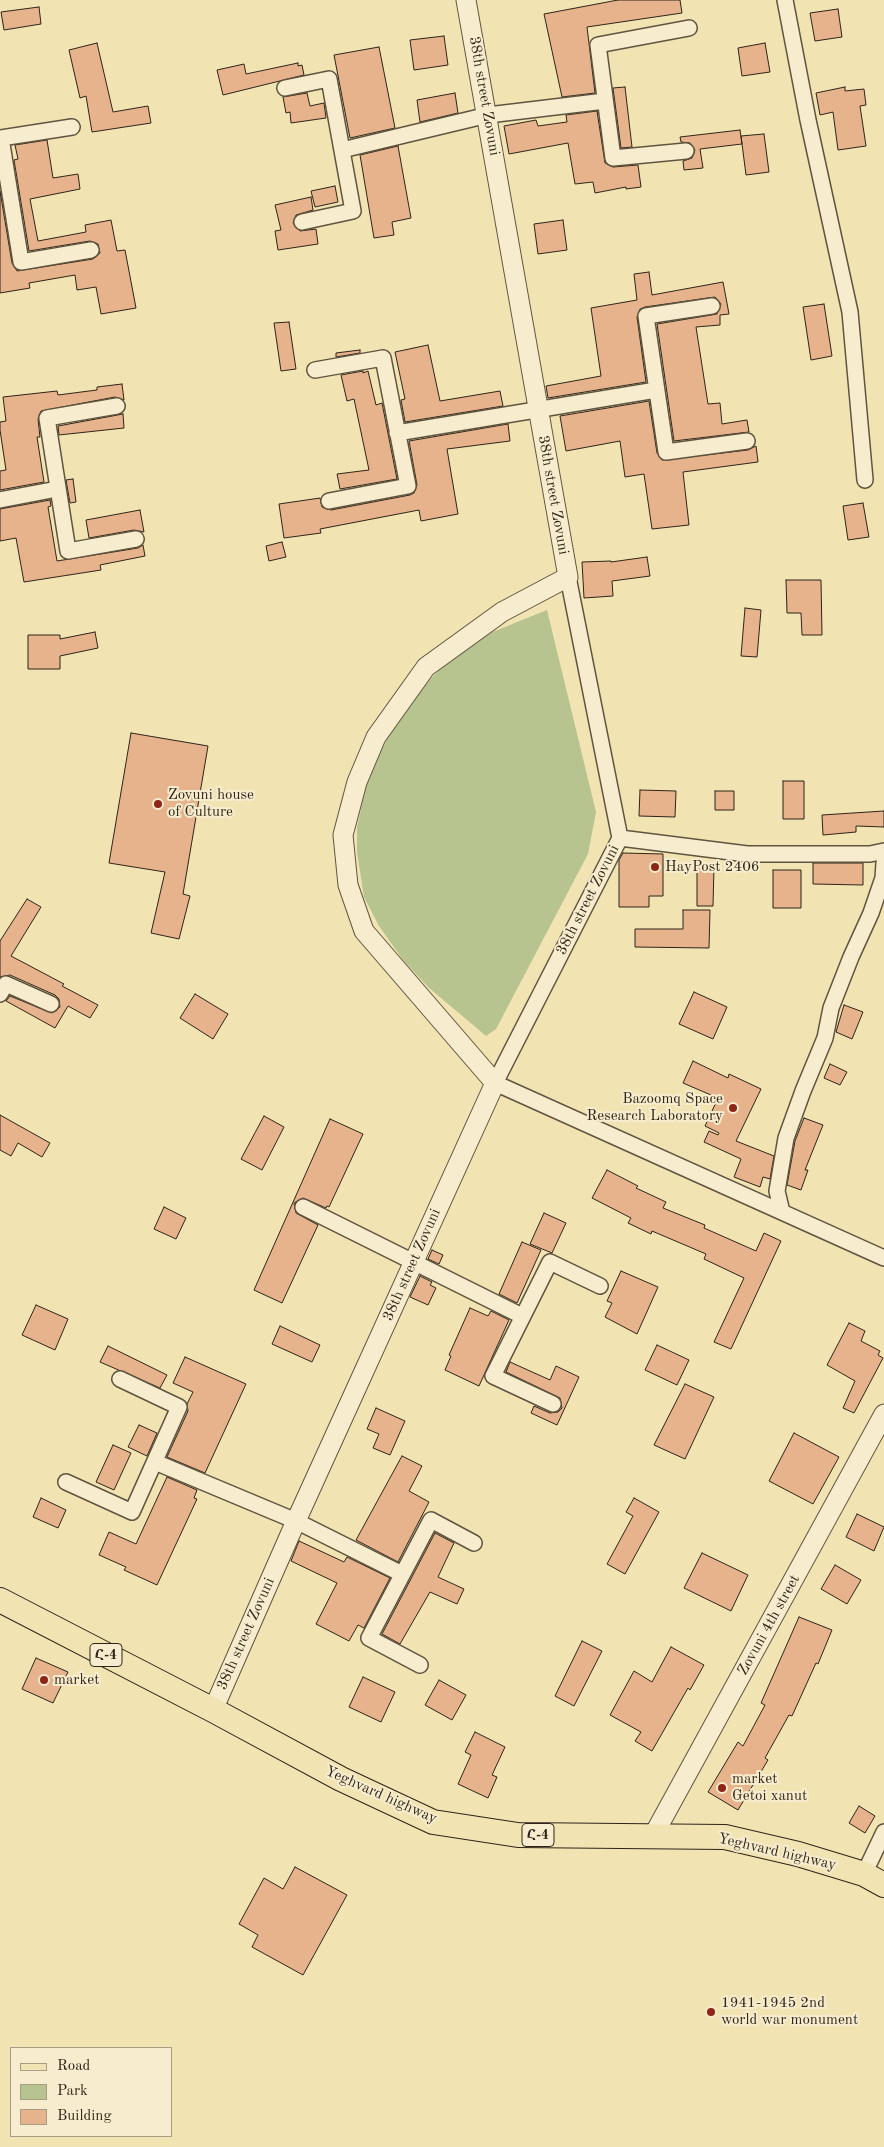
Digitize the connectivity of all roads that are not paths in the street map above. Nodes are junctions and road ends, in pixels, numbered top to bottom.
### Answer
1 (466, 0) edge
2 (785, 0) edge
3 (689, 28) dead end
4 (285, 88) dead end
5 (605, 101) junction
6 (488, 115) junction
7 (72, 127) dead end
8 (342, 150) junction
9 (686, 151) dead end
10 (6, 205) edge
11 (302, 222) dead end
12 (91, 250) dead end
13 (712, 306) dead end
14 (315, 370) dead end
15 (656, 390) junction
16 (118, 406) dead end
17 (538, 408) junction
18 (397, 432) junction
19 (747, 441) dead end
20 (865, 480) dead end
21 (57, 489) junction
22 (0, 500) edge
23 (329, 501) dead end
24 (136, 539) dead end
25 (568, 577) junction
26 (620, 838) junction
27 (884, 851) edge
28 (884, 863) edge
29 (0, 994) edge
30 (51, 1004) dead end
31 (495, 1083) junction
32 (303, 1207) dead end
33 (782, 1212) junction
34 (884, 1258) edge
35 (413, 1262) junction
36 (600, 1286) dead end
37 (522, 1316) junction
38 (120, 1379) dead end
39 (553, 1404) dead end
40 (884, 1414) edge
41 (155, 1462) junction
42 (66, 1482) dead end
43 (296, 1521) junction
44 (474, 1543) dead end
45 (402, 1574) junction
46 (0, 1600) edge
47 (420, 1665) dead end
48 (213, 1710) junction
49 (884, 1832) edge
50 (653, 1836) junction
51 (874, 1879) edge

1 - 6 street, 38th street Zovuni
2 - 20 street
3 - 5 street
4 - 8 street
5 - 6 street
5 - 9 street
6 - 8 street
6 - 17 street, 38th street Zovuni
7 - 10 street
8 - 11 street
10 - 12 street
13 - 15 street
14 - 18 street
15 - 17 street
15 - 19 street
16 - 21 street
17 - 18 street
17 - 25 street, 38th street Zovuni
18 - 23 street
21 - 22 street
21 - 24 street
25 - 26 street, 38th street Zovuni
25 - 31 street
26 - 27 street
26 - 31 street, 38th street Zovuni
28 - 33 street
29 - 30 street
31 - 33 street
31 - 35 street, 38th street Zovuni
32 - 35 street
33 - 34 street
35 - 37 street
35 - 43 street, 38th street Zovuni
36 - 37 street
37 - 39 street
38 - 41 street
40 - 50 street, Zovuni 4th street
41 - 42 street
41 - 43 street
43 - 45 street
43 - 48 street, 38th street Zovuni
44 - 45 street
45 - 47 street
46 - 48 main road, Yeghvard highway / Հ-4
48 - 50 main road, Yeghvard highway / Հ-4
49 - 51 street
50 - 51 main road, Yeghvard highway / Հ-4

